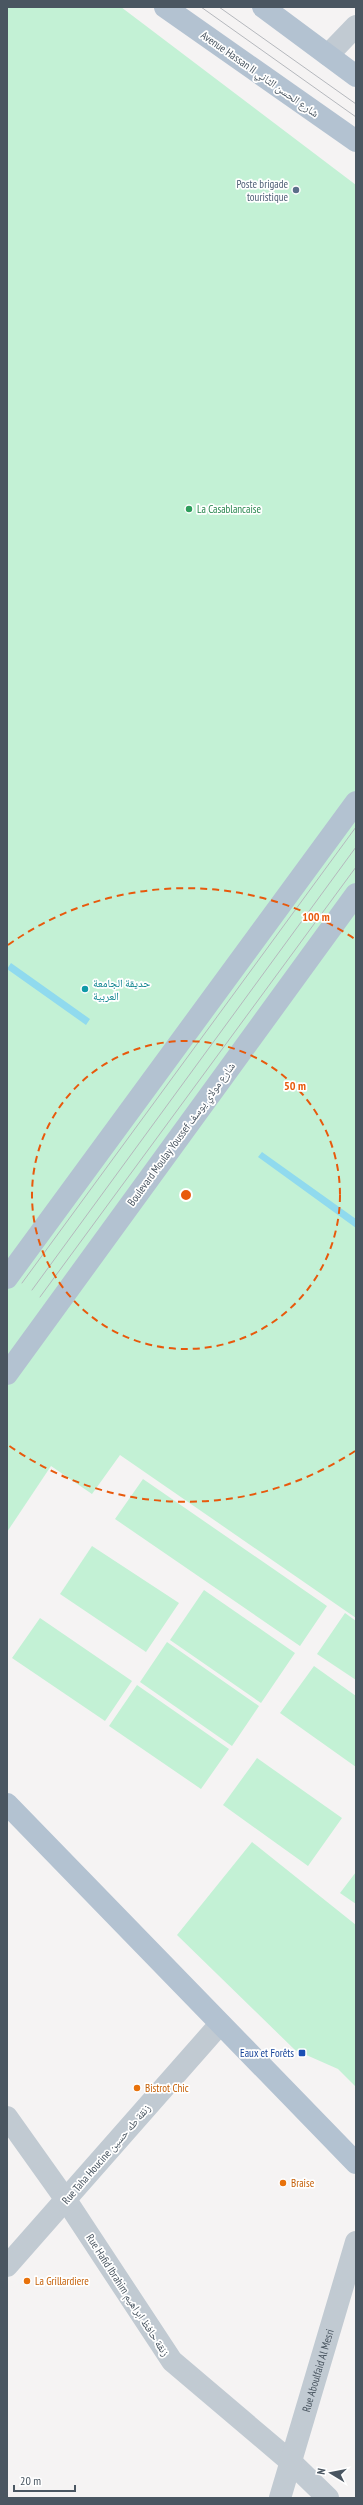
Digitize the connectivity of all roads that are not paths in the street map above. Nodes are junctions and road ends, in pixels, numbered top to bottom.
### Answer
1 (165, 7) edge
2 (263, 7) edge
3 (356, 26) edge
4 (328, 55) junction
5 (356, 76) edge
6 (356, 141) edge
7 (356, 802) edge
8 (356, 894) edge
9 (7, 1278) edge
10 (7, 1374) edge
11 (7, 1804) edge
12 (220, 2024) junction
13 (7, 2117) edge
14 (356, 2163) edge
15 (66, 2200) junction
16 (356, 2242) edge
17 (7, 2266) edge
18 (291, 2462) junction
19 (280, 2498) edge
20 (328, 2498) edge

1 - 6 main road, Avenue Hassan II شارع الحسن الثاني
2 - 4 main road
3 - 4 street
4 - 5 main road
7 - 9 main road
8 - 10 main road, Boulevard Moulay Youssef شارع مولاي يوسف
11 - 12 main road
12 - 14 main road
12 - 15 street, Rue Taha Houcine زنقة طه حسين
13 - 15 street, Rue Hafid Ibrahim زنقة حافظ ابراهيم
15 - 17 street, Rue Taha Houcine زنقة طه حسين
15 - 18 street, Rue Hafid Ibrahim زنقة حافظ ابراهيم
16 - 18 street, Rue Aboulfaid Al Mesri
18 - 19 street, Rue Aboulfaid Al Mesri
18 - 20 street, Rue Hafid Ibrahim زنقة حافظ ابراهيم

